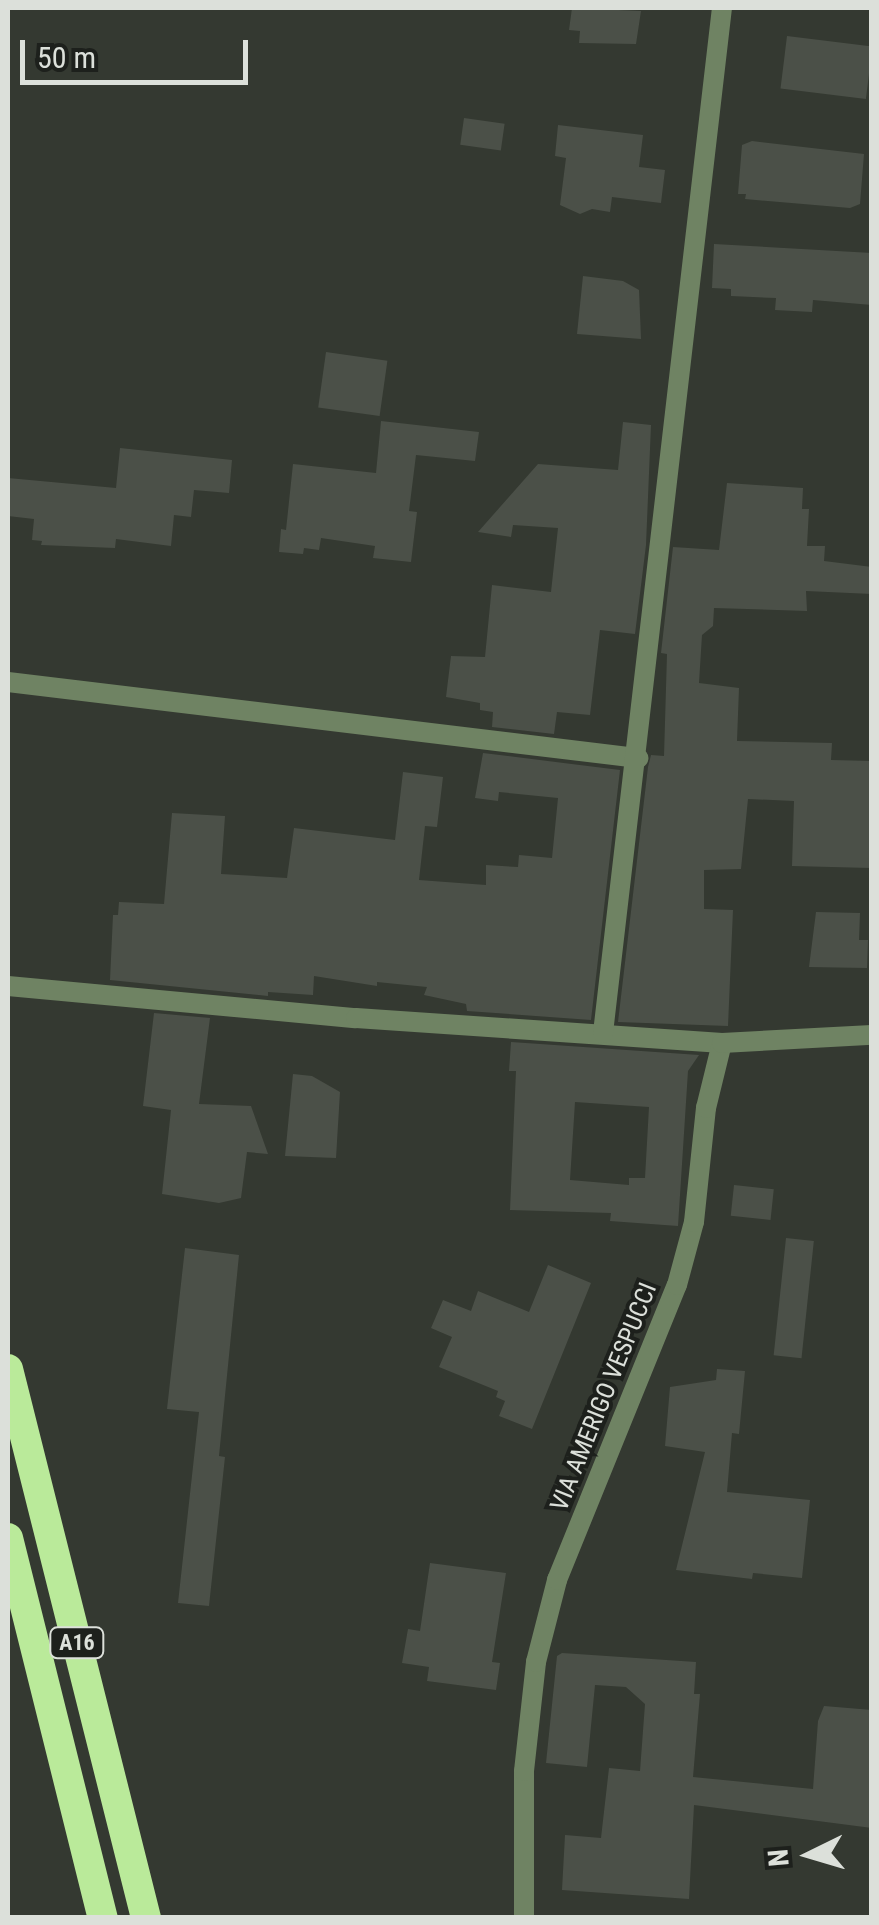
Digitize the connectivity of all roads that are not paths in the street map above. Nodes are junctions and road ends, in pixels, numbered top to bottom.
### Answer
1 (722, 8) edge
2 (8, 682) edge
3 (638, 758) junction
4 (8, 986) edge
5 (602, 1033) junction
6 (872, 1034) edge
7 (722, 1044) junction
8 (8, 1370) edge
9 (8, 1538) edge
10 (103, 1918) edge
11 (146, 1918) edge
12 (524, 1918) edge

1 - 3 street
2 - 3 street
3 - 5 street
4 - 5 street
5 - 7 street
6 - 7 street
7 - 12 street, VIA AMERIGO VESPUCCI
8 - 11 highway, A16
9 - 10 highway, A16

